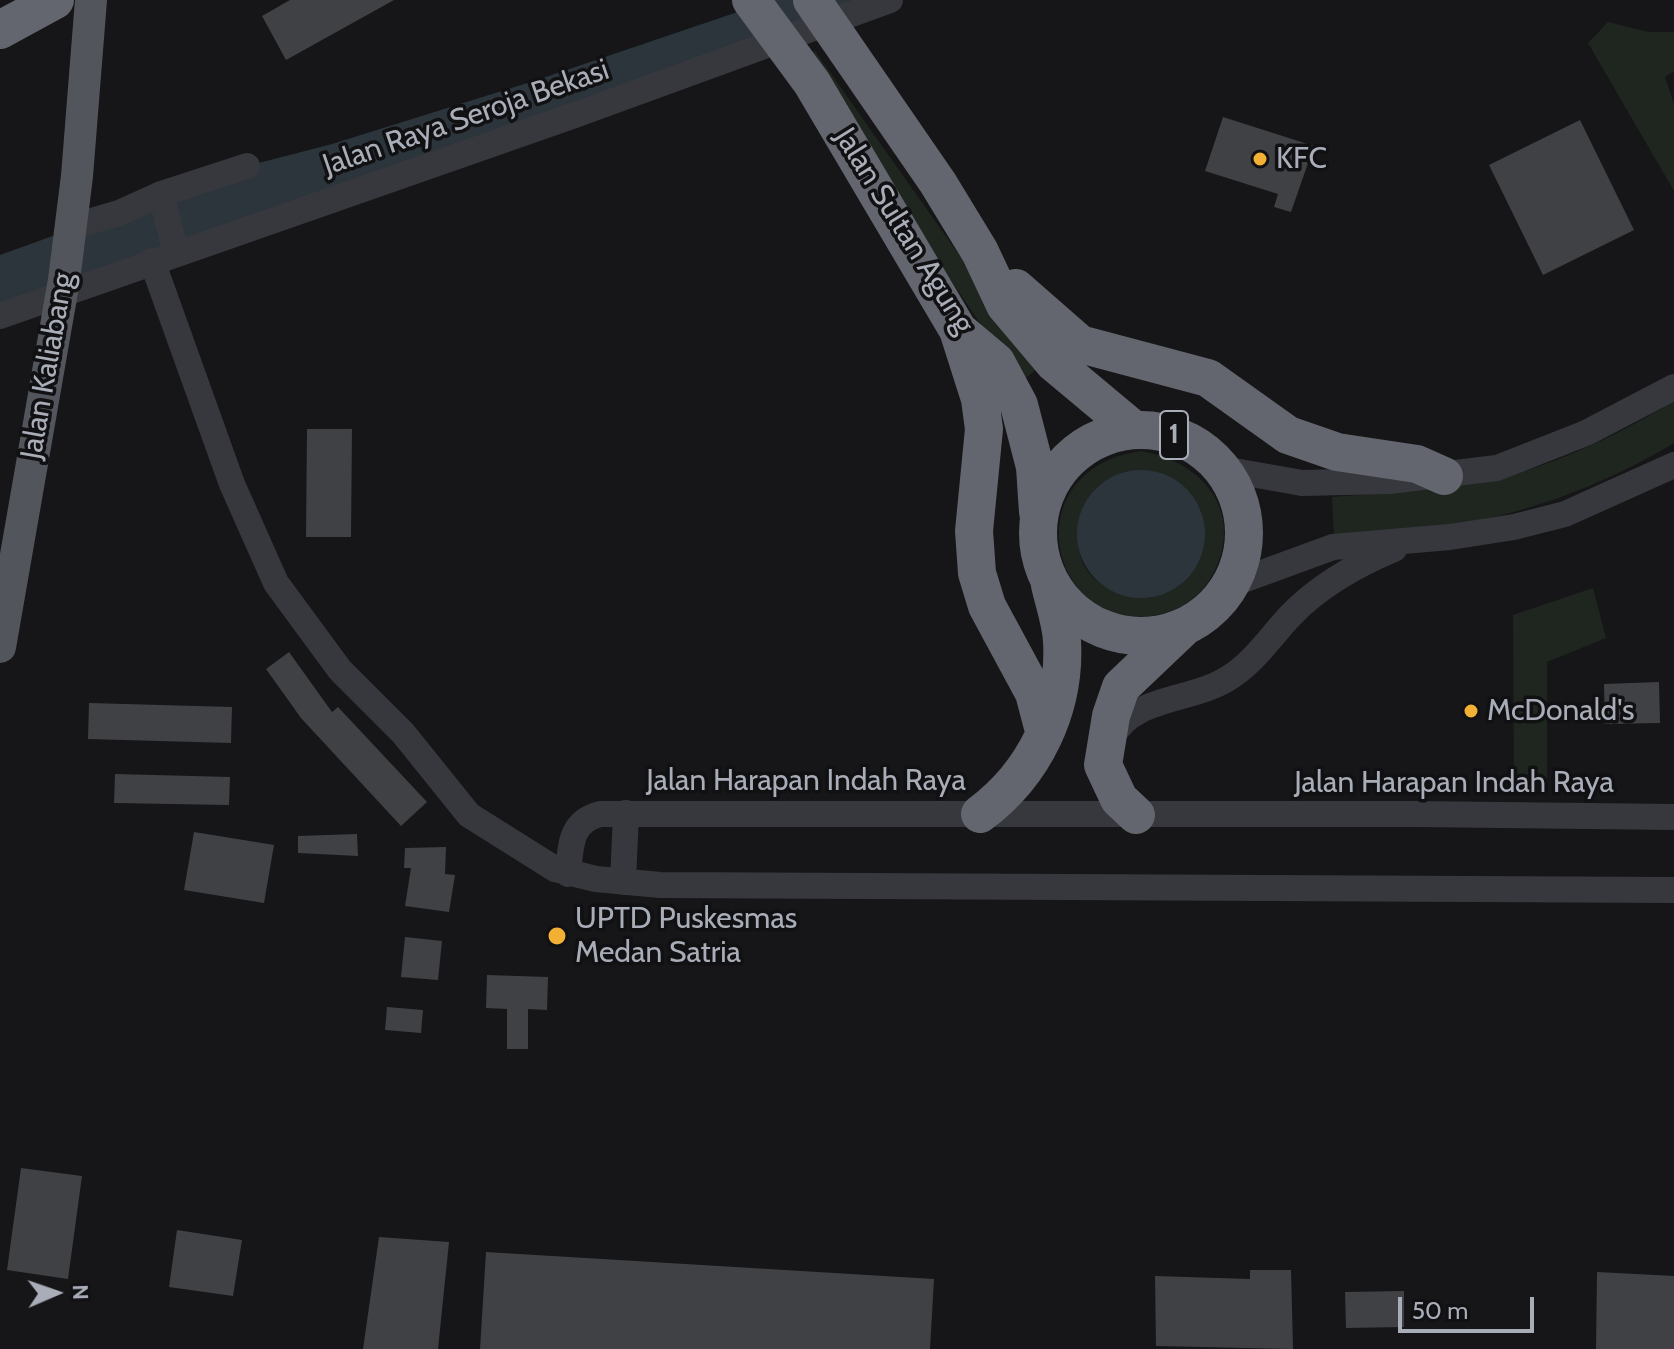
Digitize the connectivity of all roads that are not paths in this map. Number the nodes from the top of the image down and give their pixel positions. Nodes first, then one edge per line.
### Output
1 (23, 0) edge
2 (55, 0) edge
3 (91, 0) edge
4 (751, 0) edge
5 (812, 0) edge
6 (890, 0) edge
7 (0, 13) edge
8 (0, 30) edge
9 (247, 166) dead end
10 (162, 205) junction
11 (71, 227) junction
12 (980, 252) junction
13 (167, 254) junction
14 (63, 286) junction
15 (0, 316) edge
16 (958, 330) junction
17 (1674, 387) edge
18 (1133, 429) junction
19 (1674, 465) edge
20 (1223, 469) junction
21 (1444, 476) junction
22 (1039, 519) junction
23 (1408, 542) junction
24 (1048, 577) junction
25 (1232, 584) junction
26 (5, 589) edge
27 (1182, 629) junction
28 (0, 647) edge
29 (1044, 731) junction
30 (1103, 757) junction
31 (626, 813) junction
32 (980, 814) junction
33 (1136, 815) junction
34 (1674, 817) edge
35 (568, 874) junction
36 (623, 882) junction
37 (1674, 890) edge

1 - 7 highway
2 - 8 highway
3 - 11 main road, Jalan Kaliabang
4 - 16 highway, Jalan Sultan Agung / 1
5 - 12 highway, Jalan Sultan Agung / 1
6 - 13 street, Jalan Raya Seroja Bekasi
9 - 10 street
10 - 11 street
10 - 13 street
11 - 14 main road, Jalan Kaliabang
12 - 18 highway, Jalan Sultan Agung / 1
12 - 21 highway
13 - 14 street, Jalan Raya Seroja Bekasi
13 - 35 street
14 - 15 street, Jalan Raya Seroja Bekasi
14 - 26 main road, Jalan Kaliabang
16 - 22 highway, Jalan Sultan Agung / 1
16 - 29 highway
17 - 21 street
18 - 20 highway, 1
18 - 22 highway, 1
19 - 23 street
20 - 21 street
20 - 25 highway, 1
22 - 24 highway, 1
23 - 25 street
23 - 30 street
24 - 27 highway, 1
24 - 29 highway
25 - 27 highway, 1
26 - 28 main road, Jalan Kaliabang
27 - 30 highway
29 - 32 highway
30 - 33 highway
31 - 32 street, Jalan Harapan Indah Raya
31 - 35 street
31 - 36 street, Jalan Harapan Indah Raya
32 - 33 street, Jalan Harapan Indah Raya
33 - 34 street, Jalan Harapan Indah Raya
35 - 36 street
36 - 37 street

